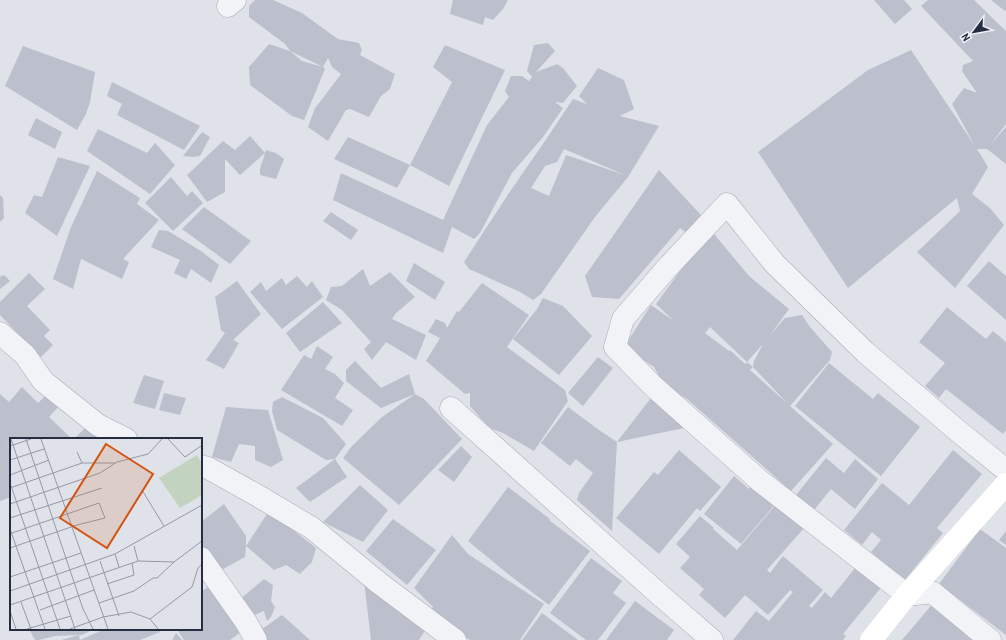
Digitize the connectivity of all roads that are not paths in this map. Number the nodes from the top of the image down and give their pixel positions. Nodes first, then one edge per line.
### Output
1 (0, 333) edge
2 (451, 408) dead end
3 (124, 438) edge
4 (202, 466) edge
5 (1006, 470) edge
6 (1006, 484) edge
7 (202, 559) edge
8 (907, 595) junction
9 (256, 640) edge
10 (455, 640) edge
11 (712, 640) edge
12 (872, 640) edge
13 (990, 640) edge

1 - 3 street
2 - 11 street
4 - 10 street
5 - 8 street
6 - 8 street
7 - 9 street
8 - 12 street
8 - 13 street

